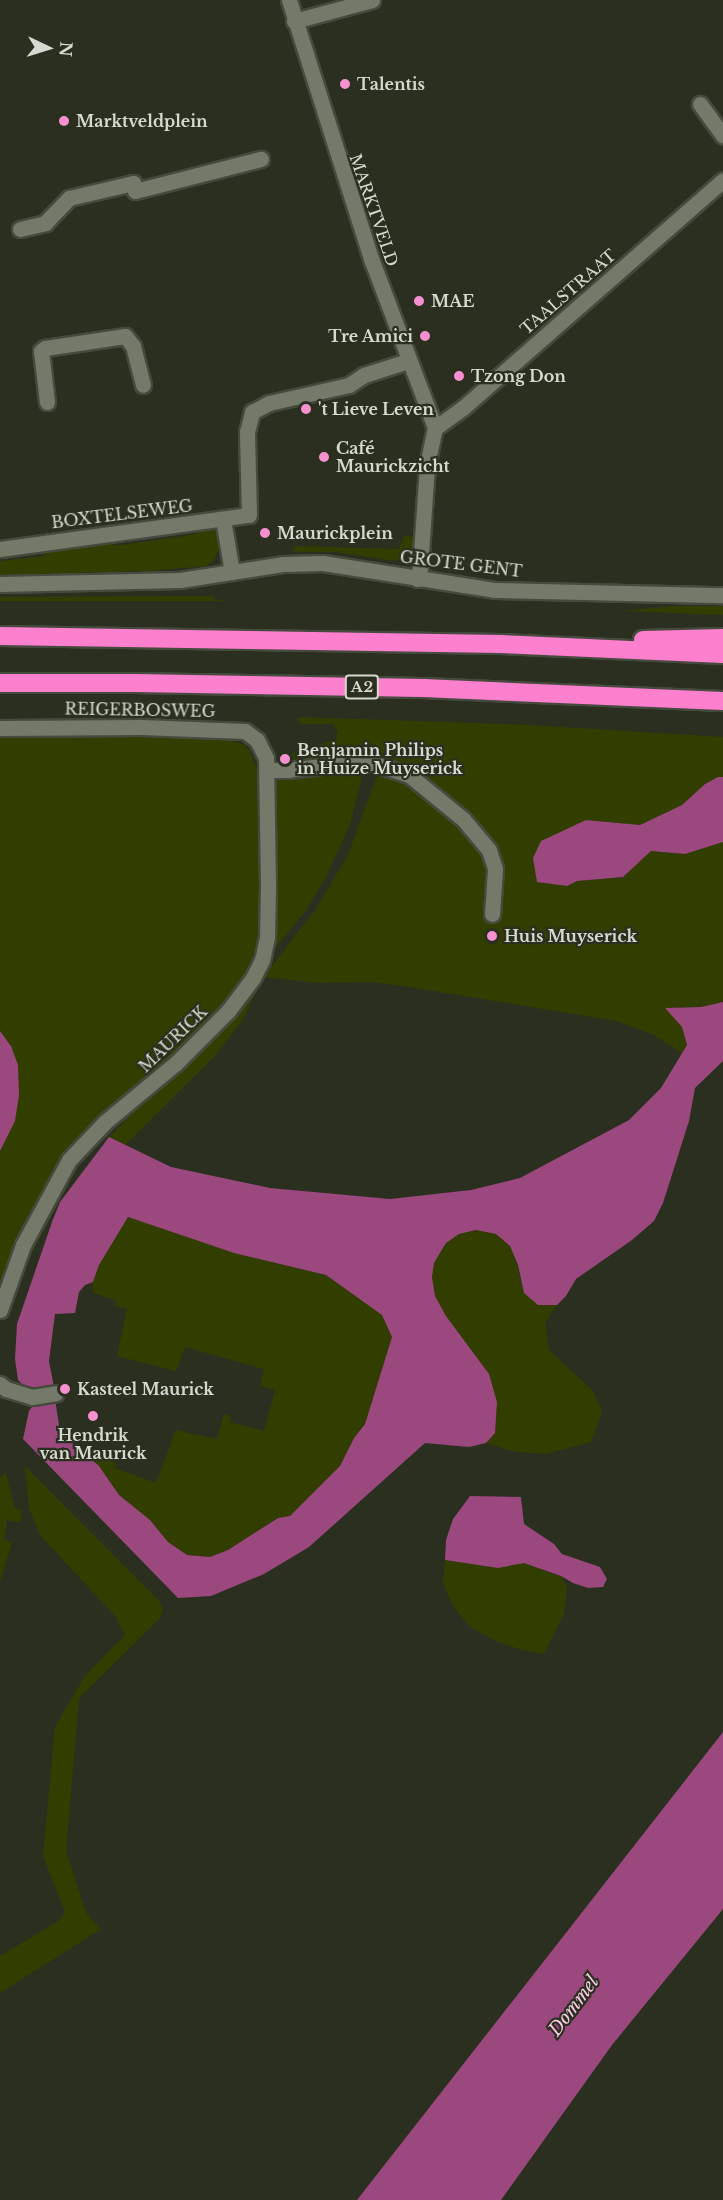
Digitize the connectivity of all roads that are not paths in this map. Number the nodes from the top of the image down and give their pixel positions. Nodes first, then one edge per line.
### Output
1 (289, 0) edge
2 (372, 0) edge
3 (294, 21) junction
4 (700, 104) dead end
5 (723, 136) edge
6 (261, 159) dead end
7 (723, 180) edge
8 (20, 229) dead end
9 (408, 361) junction
10 (143, 385) dead end
11 (47, 402) dead end
12 (435, 428) junction
13 (223, 519) junction
14 (0, 549) edge
15 (231, 572) junction
16 (417, 579) junction
17 (0, 584) edge
18 (723, 595) edge
19 (0, 636) edge
20 (723, 638) edge
21 (500, 644) junction
22 (723, 654) edge
23 (0, 683) edge
24 (723, 701) edge
25 (0, 728) edge
26 (266, 764) junction
27 (492, 914) dead end
28 (0, 1310) edge
29 (0, 1384) edge
30 (56, 1393) dead end

1 - 3 street, MARKTVELD
2 - 3 street
3 - 9 street, MARKTVELD
4 - 5 street
6 - 8 street
7 - 12 street, TAALSTRAAT
9 - 12 street, MARKTVELD
9 - 13 street, BOXTELSEWEG
10 - 11 street
12 - 16 street
13 - 14 street, BOXTELSEWEG
13 - 15 street
15 - 16 street, GROTE GENT
15 - 17 street
16 - 18 street, GROTE GENT
19 - 21 highway
20 - 21 highway
21 - 22 highway
23 - 24 highway, A2
25 - 26 street, REIGERBOSWEG
26 - 27 street
26 - 28 street, MAURICK
29 - 30 street

